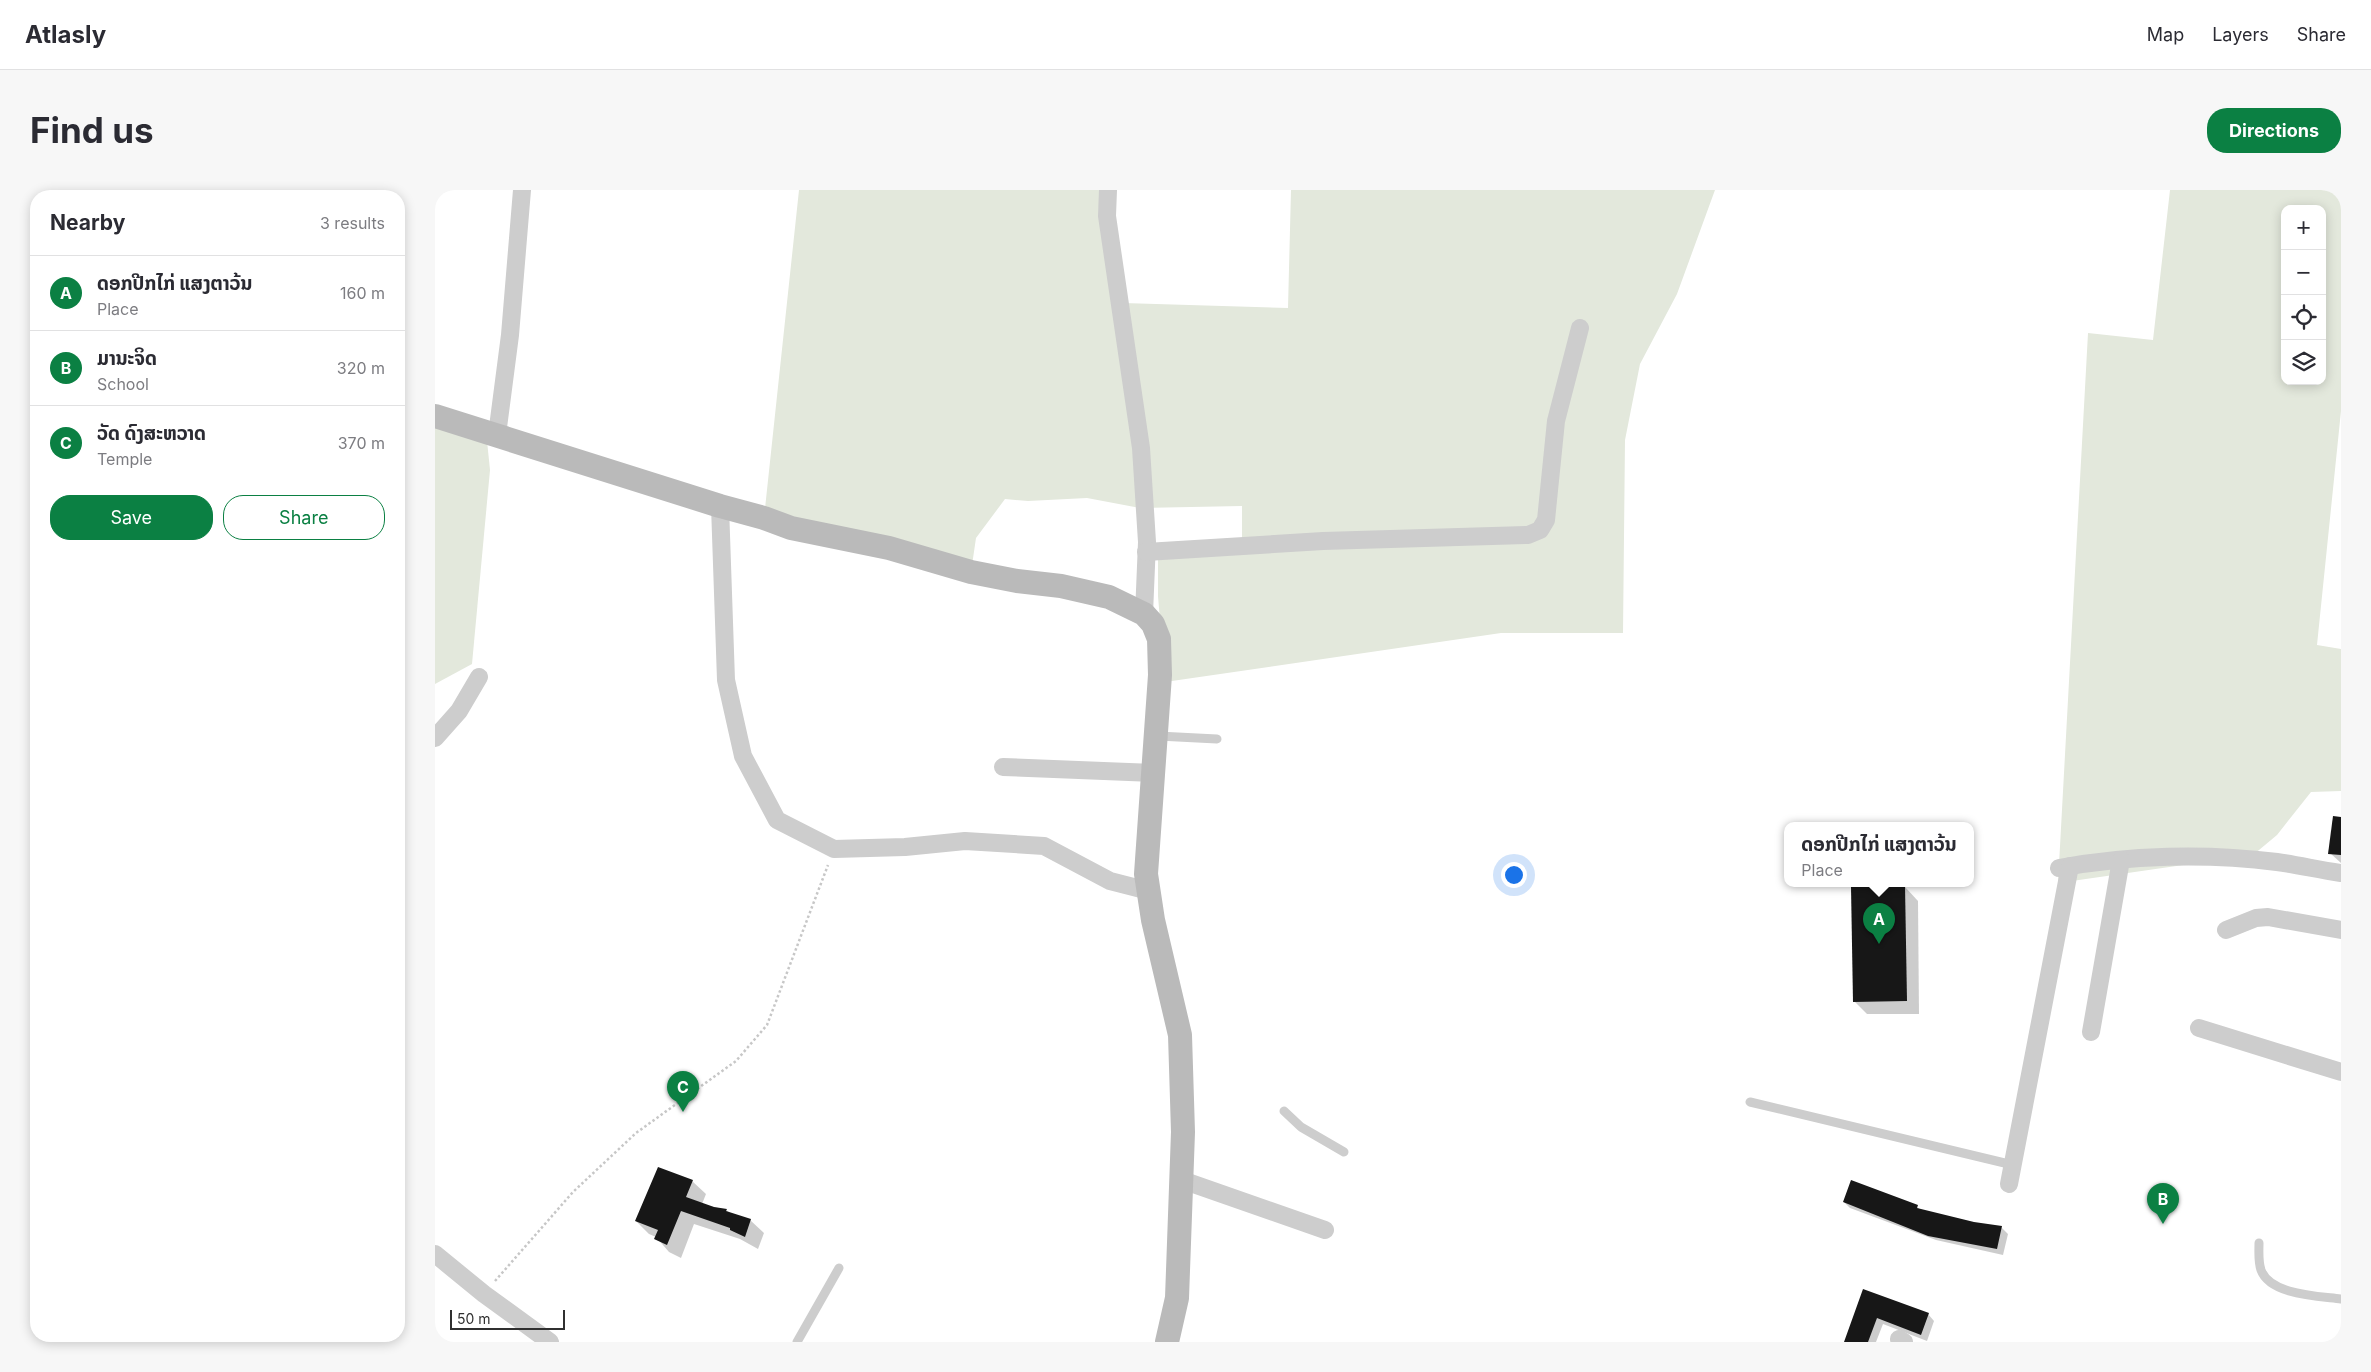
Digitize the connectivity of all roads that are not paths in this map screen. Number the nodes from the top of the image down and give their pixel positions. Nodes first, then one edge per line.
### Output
1 (522, 190) edge
2 (1108, 190) edge
3 (1580, 328) dead end
4 (435, 416) edge
5 (497, 435) junction
6 (720, 506) junction
7 (1146, 552) junction
8 (1144, 614) junction
9 (479, 677) dead end
10 (1157, 736) junction
11 (435, 738) edge
12 (1217, 739) dead end
13 (1003, 767) dead end
14 (1154, 774) junction
15 (2121, 860) junction
16 (2341, 873) edge
17 (1149, 891) junction
18 (2226, 930) dead end
19 (2341, 930) edge
20 (2199, 1028) dead end
21 (2091, 1032) dead end
22 (2341, 1072) edge
23 (1750, 1102) dead end
24 (1284, 1111) dead end
25 (1344, 1152) dead end
26 (2013, 1165) junction
27 (1182, 1180) junction
28 (2009, 1184) dead end
29 (1325, 1230) dead end
30 (2259, 1243) dead end
31 (435, 1254) edge
32 (839, 1268) dead end
33 (2341, 1299) edge
34 (550, 1342) edge
35 (797, 1342) edge
36 (1167, 1342) edge

1 - 5 street
2 - 7 street
3 - 7 street
4 - 5 street
5 - 6 street
6 - 8 street
6 - 17 street
7 - 8 street
8 - 10 street
9 - 11 street
10 - 12 lane
10 - 14 street
13 - 14 street
14 - 17 street
15 - 16 street
15 - 21 street
15 - 26 street
17 - 27 street
18 - 19 street
20 - 22 street
23 - 26 lane
24 - 25 lane
26 - 28 street
27 - 29 street
27 - 36 street
30 - 33 lane
31 - 34 street
32 - 35 lane

